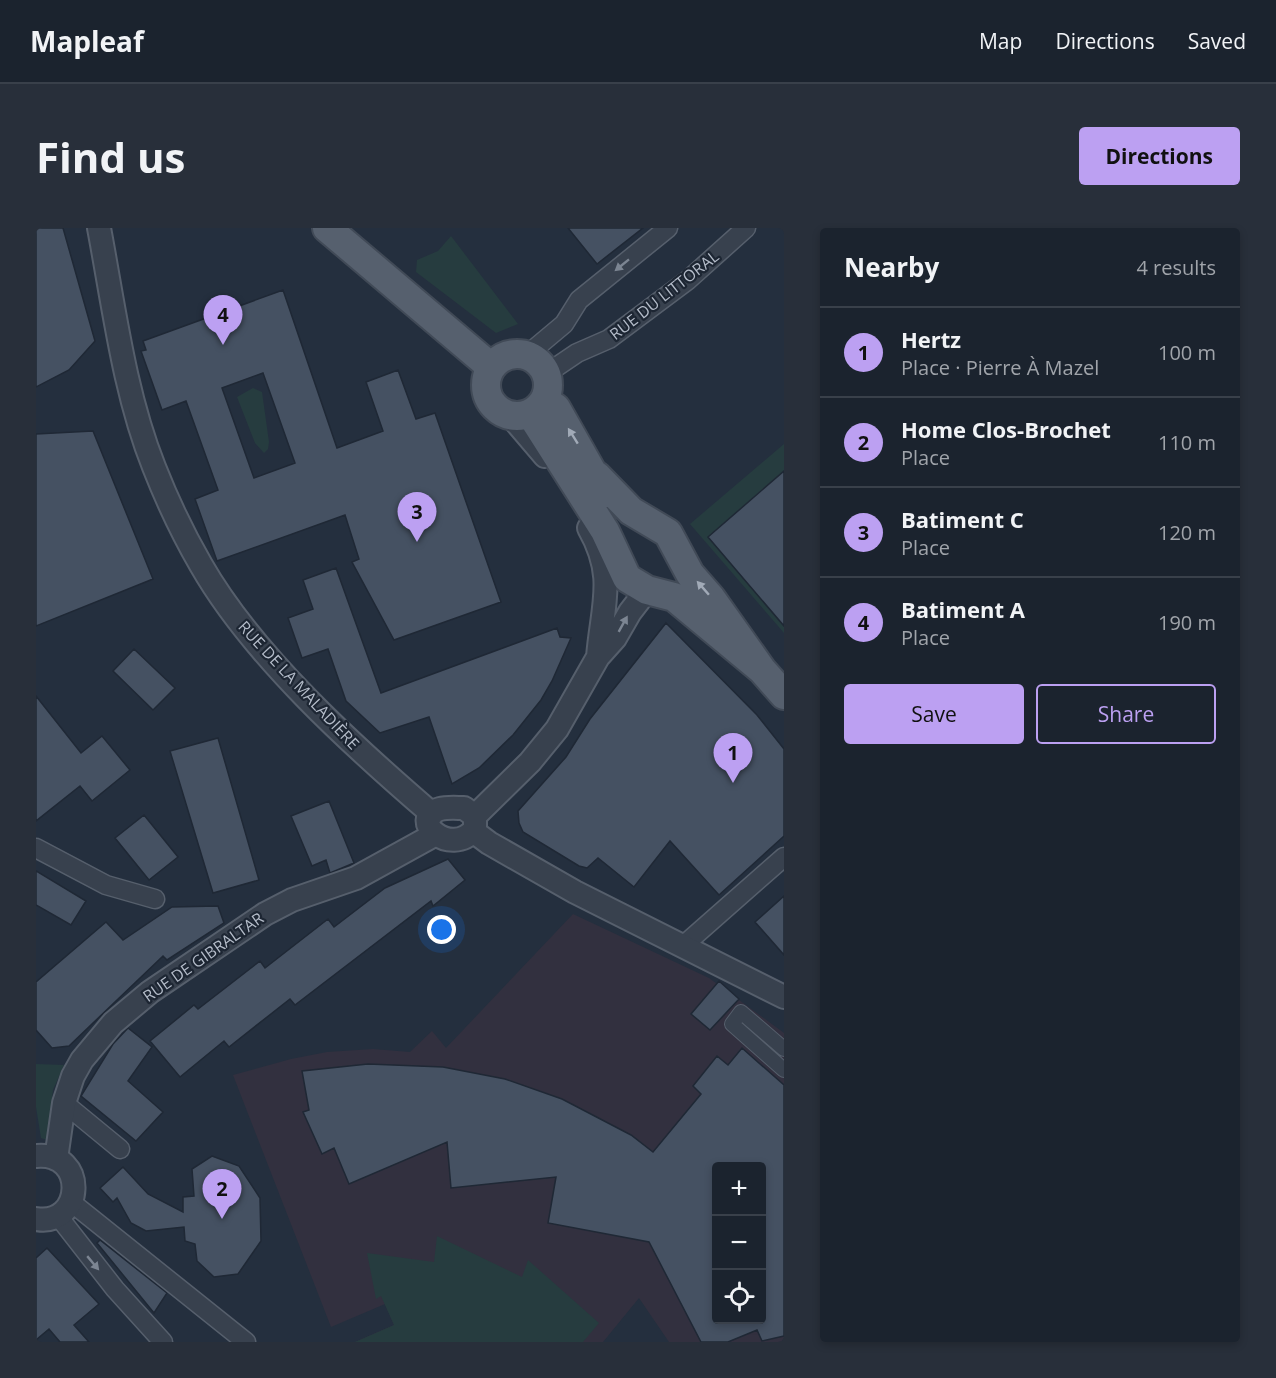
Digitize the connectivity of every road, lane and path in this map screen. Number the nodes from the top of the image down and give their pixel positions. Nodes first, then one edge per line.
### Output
1 (99, 228) edge
2 (327, 228) edge
3 (668, 228) edge
4 (746, 228) edge
5 (492, 367) junction
6 (532, 391) junction
7 (553, 469) junction
8 (597, 476) junction
9 (591, 509) junction
10 (647, 590) junction
11 (598, 657) junction
12 (762, 670) junction
13 (784, 695) edge
14 (474, 824) junction
15 (433, 825) junction
16 (36, 848) edge
17 (784, 857) edge
18 (155, 899) dead end
19 (684, 945) junction
20 (784, 997) edge
21 (784, 1049) edge
22 (784, 1070) edge
23 (64, 1103) junction
24 (120, 1149) dead end
25 (46, 1157) edge
26 (55, 1212) edge
27 (163, 1342) edge
28 (246, 1342) edge

1 - 15 street, RUE DE LA MALADIÈRE
2 - 5 main road
3 -> 6 street
4 - 6 street, RUE DU LITTORAL
5 - 6 main road
5 - 6 main road
6 - 7 street
8 -> 6 main road
6 - 9 main road
7 - 9 street
7 - 11 street
8 - 10 main road
12 -> 8 main road
9 - 10 main road
11 -> 10 street
10 - 12 main road
11 - 14 street
12 - 13 main road
14 - 15 street
14 - 19 street
15 - 23 street, RUE DE GIBRALTAR
16 - 18 street
17 - 19 street
19 - 20 street
21 - 22 street
23 - 24 street
23 - 25 street, RUE DE GIBRALTAR
25 - 26 street
26 -> 27 street
26 - 28 street

